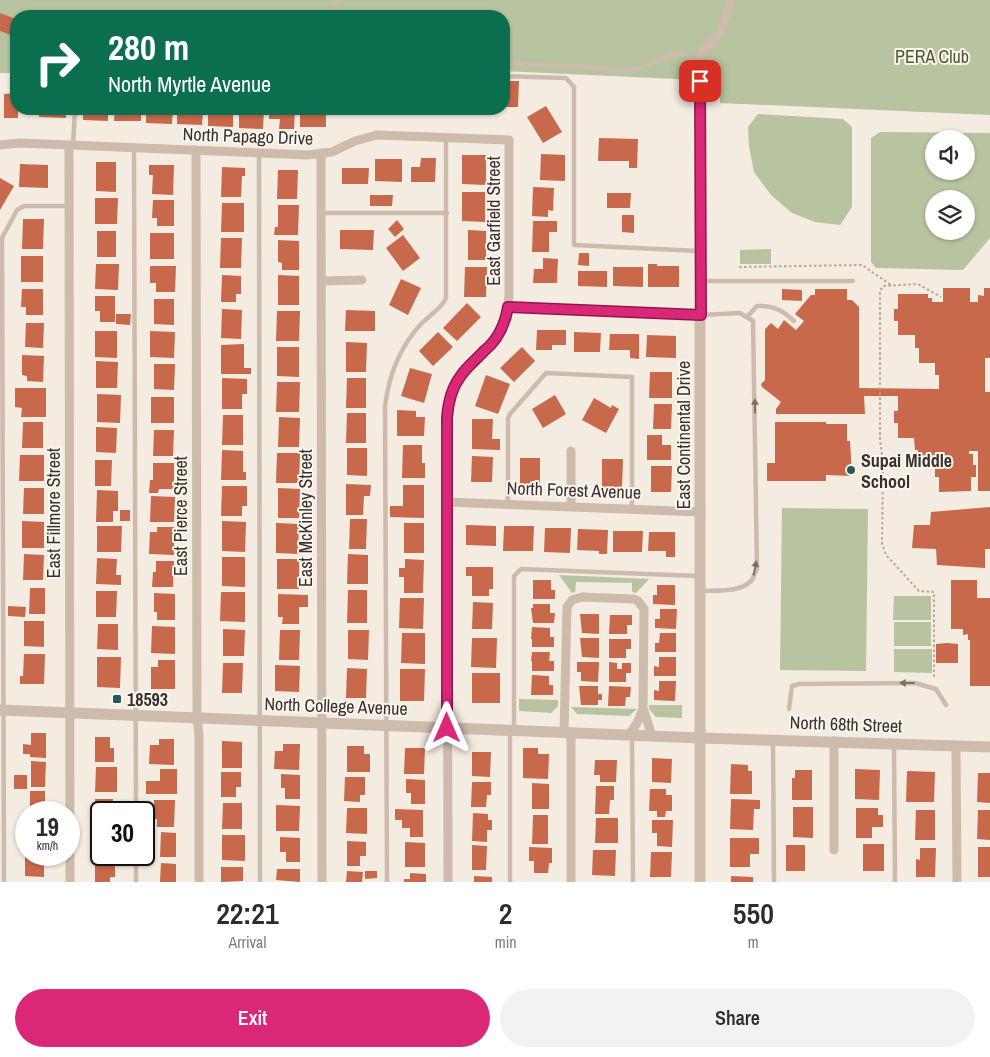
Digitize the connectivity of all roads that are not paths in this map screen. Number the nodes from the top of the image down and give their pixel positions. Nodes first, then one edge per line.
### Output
1 (731, 0) edge
2 (699, 56) junction
3 (510, 63) edge
4 (698, 73) joint
5 (510, 76) edge
6 (74, 115) edge
7 (446, 138) junction
8 (509, 140) joint
9 (0, 145) edge
10 (71, 145) junction
11 (134, 148) junction
12 (196, 150) junction
13 (259, 153) junction
14 (321, 155) junction
15 (69, 206) junction
16 (447, 213) junction
17 (321, 214) junction
18 (701, 251) junction
19 (362, 280) dead end
20 (321, 281) junction
21 (701, 281) junction
22 (853, 281) dead end
23 (508, 307) junction
24 (701, 315) junction
25 (747, 317) junction
26 (794, 321) dead end
27 (1, 442) edge
28 (571, 451) dead end
29 (447, 502) junction
30 (508, 504) junction
31 (571, 506) junction
32 (632, 509) junction
33 (701, 512) junction
34 (701, 576) junction
35 (701, 591) junction
36 (946, 705) dead end
37 (643, 708) junction
38 (789, 709) dead end
39 (1, 710) edge
40 (70, 712) junction
41 (134, 715) junction
42 (197, 718) junction
43 (259, 720) junction
44 (322, 723) junction
45 (385, 725) junction
46 (447, 728) junction
47 (512, 730) junction
48 (568, 732) junction
49 (630, 735) junction
50 (652, 736) junction
51 (701, 738) junction
52 (773, 740) junction
53 (834, 741) junction
54 (894, 743) junction
55 (956, 746) junction
56 (990, 747) edge
57 (136, 801) edge
58 (834, 850) dead end
59 (136, 866) edge
60 (4, 882) edge
61 (70, 882) edge
62 (136, 882) edge
63 (199, 882) edge
64 (260, 882) edge
65 (322, 882) edge
66 (387, 882) edge
67 (448, 882) edge
68 (510, 882) edge
69 (571, 882) edge
70 (633, 882) edge
71 (700, 882) edge
72 (774, 882) edge
73 (895, 882) edge
74 (956, 882) edge

1 - 2 street
2 - 3 lane
2 - 4 street, East Continental Drive
4 - 18 street, East Continental Drive
5 - 18 lane
6 - 10 lane
7 - 8 street, North Papago Drive
7 - 14 street, North Papago Drive
7 - 16 lane
8 - 23 street, East Garfield Street
9 - 10 street, North Papago Drive
10 - 11 street, North Papago Drive
10 - 15 street, East Fillmore Street
11 - 12 street, North Papago Drive
11 - 41 lane
12 - 13 street, North Papago Drive
12 - 42 street, East Pierce Street
13 - 14 street, North Papago Drive
13 - 43 lane
14 - 17 street, East McKinley Street
15 - 27 lane
15 - 40 street, East Fillmore Street
16 - 17 lane
16 - 45 lane
17 - 20 street, East McKinley Street
18 - 21 street, East Continental Drive
19 - 20 street
20 - 44 street, East McKinley Street
21 - 22 lane
21 - 24 street, East Continental Drive
23 - 24 street
23 - 29 street, East Garfield Street
24 - 25 lane
24 - 33 street, East Continental Drive
25 - 26 lane
35 -> 25 lane
27 - 39 lane
28 - 31 street
29 - 30 street, North Forest Avenue
29 - 46 street, East Garfield Street
30 - 31 street, North Forest Avenue
30 - 32 lane
31 - 32 street, North Forest Avenue
32 - 33 street, North Forest Avenue
33 - 34 street, East Continental Drive
34 - 35 street, East Continental Drive
34 - 47 lane
35 - 51 street, East Continental Drive
36 -> 38 lane
37 - 48 street
37 - 49 street
37 - 50 street
39 - 40 street, North College Avenue
39 - 60 lane
40 - 41 street, North College Avenue
40 - 61 street, East Fillmore Street
41 - 42 street, North College Avenue
41 - 57 lane
42 - 43 street, North College Avenue
42 - 63 street, East Pierce Street
43 - 44 street, North College Avenue
43 - 64 lane
44 - 45 street, North College Avenue
44 - 65 street, East McKinley Street
45 - 46 street, North College Avenue
45 - 66 lane
46 - 47 street, North College Avenue
46 - 67 street, East Garfield Street
47 - 48 street, North College Avenue
47 - 68 lane
48 - 49 street, North College Avenue
48 - 69 street
49 - 50 street, North College Avenue
49 - 70 lane
50 - 51 street, North College Avenue
51 - 52 street, North 68th Street
51 - 71 street, East Continental Drive
52 - 53 street, North 68th Street
52 - 72 lane
53 - 54 street, North 68th Street
53 - 58 street
54 - 55 street, North 68th Street
54 - 73 lane
55 - 56 street, North 68th Street
55 - 74 street
59 - 62 lane

